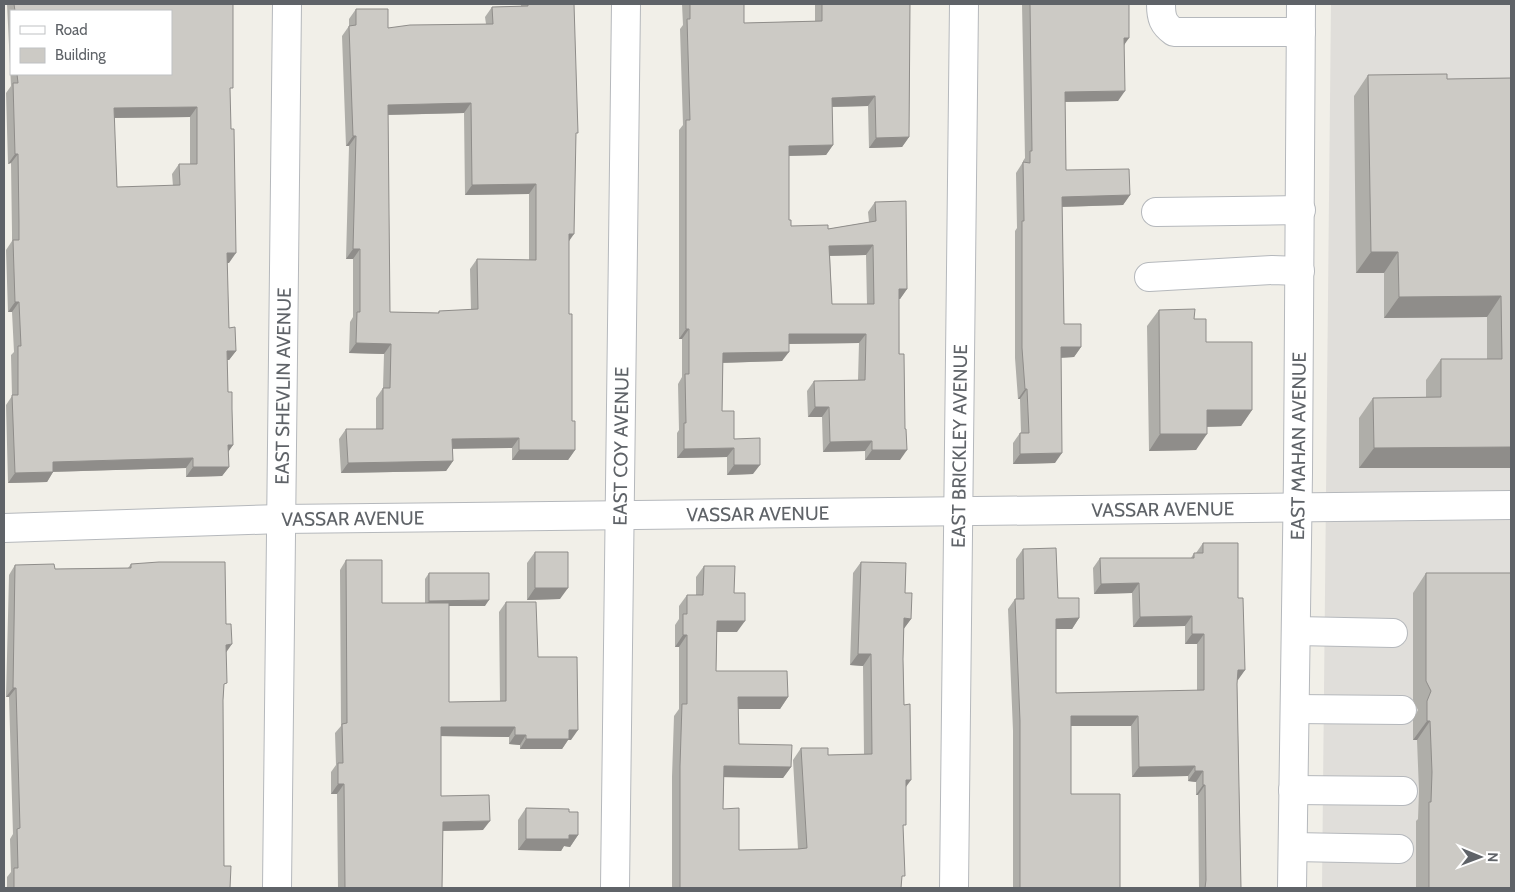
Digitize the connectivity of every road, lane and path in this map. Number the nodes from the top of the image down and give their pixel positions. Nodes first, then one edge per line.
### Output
1 (288, 4) edge
2 (626, 4) edge
3 (964, 4) edge
4 (1162, 4) edge
5 (1301, 4) edge
6 (1300, 32) junction
7 (1301, 210) junction
8 (1156, 212) dead end
9 (1300, 271) junction
10 (1149, 276) dead end
11 (1511, 504) edge
12 (1298, 507) junction
13 (958, 512) junction
14 (619, 516) junction
15 (281, 519) junction
16 (4, 528) edge
17 (1296, 631) junction
18 (1393, 633) dead end
19 (1295, 709) junction
20 (1402, 710) dead end
21 (1293, 790) junction
22 (1403, 791) dead end
23 (1293, 847) junction
24 (1399, 850) dead end
25 (277, 888) edge
26 (615, 888) edge
27 (954, 888) edge
28 (1292, 888) edge

1 - 15 street, EAST SHEVLIN AVENUE
2 - 14 street, EAST COY AVENUE
3 - 13 street, EAST BRICKLEY AVENUE
4 - 6 street
5 - 6 street, EAST MAHAN AVENUE
6 - 7 street, EAST MAHAN AVENUE
7 - 8 street
7 - 9 street, EAST MAHAN AVENUE
9 - 10 street
9 - 12 street, EAST MAHAN AVENUE
11 - 12 street, VASSAR AVENUE
12 - 13 street, VASSAR AVENUE
12 - 17 street, EAST MAHAN AVENUE
13 - 14 street, VASSAR AVENUE
13 - 27 street, EAST BRICKLEY AVENUE
14 - 15 street, VASSAR AVENUE
14 - 26 street, EAST COY AVENUE
15 - 16 street, VASSAR AVENUE
15 - 25 street, EAST SHEVLIN AVENUE
17 - 18 street
17 - 19 street, EAST MAHAN AVENUE
19 - 20 street
19 - 21 street, EAST MAHAN AVENUE
21 - 22 street
21 - 23 street, EAST MAHAN AVENUE
23 - 24 street
23 - 28 street, EAST MAHAN AVENUE

